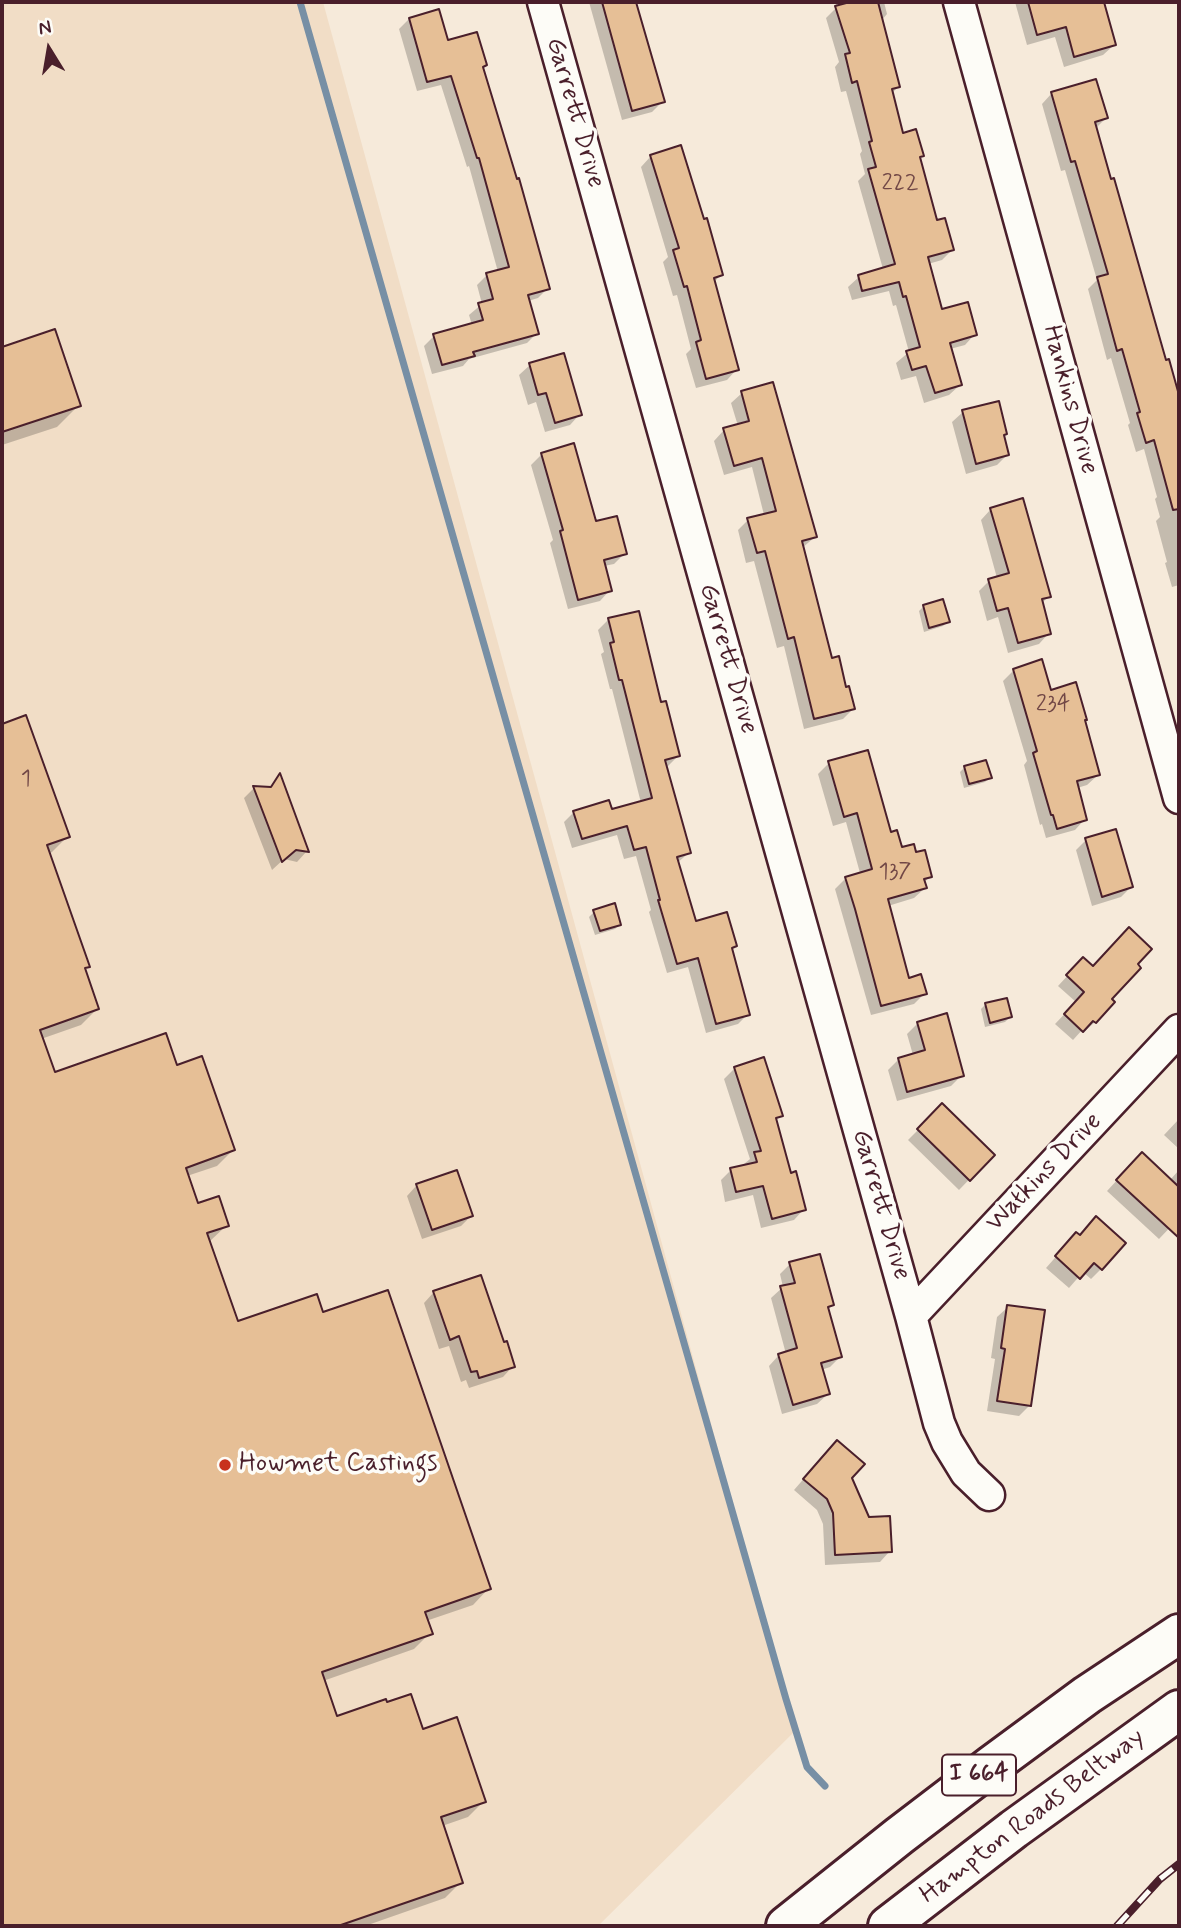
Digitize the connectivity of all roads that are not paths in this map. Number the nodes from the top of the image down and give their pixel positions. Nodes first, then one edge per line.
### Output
1 (543, 2) edge
2 (959, 2) edge
3 (1179, 798) edge
4 (1179, 1030) edge
5 (911, 1316) junction
6 (989, 1495) dead end
7 (1179, 1634) edge
8 (1179, 1710) edge
9 (786, 1926) edge
10 (888, 1926) edge

1 - 5 street, Garrett Drive
2 - 3 street, Hankins Drive
4 - 5 street, Watkins Drive
5 - 6 street, Garrett Drive
7 - 9 highway, I 664
8 - 10 highway, Hampton Roads Beltway / I 664

